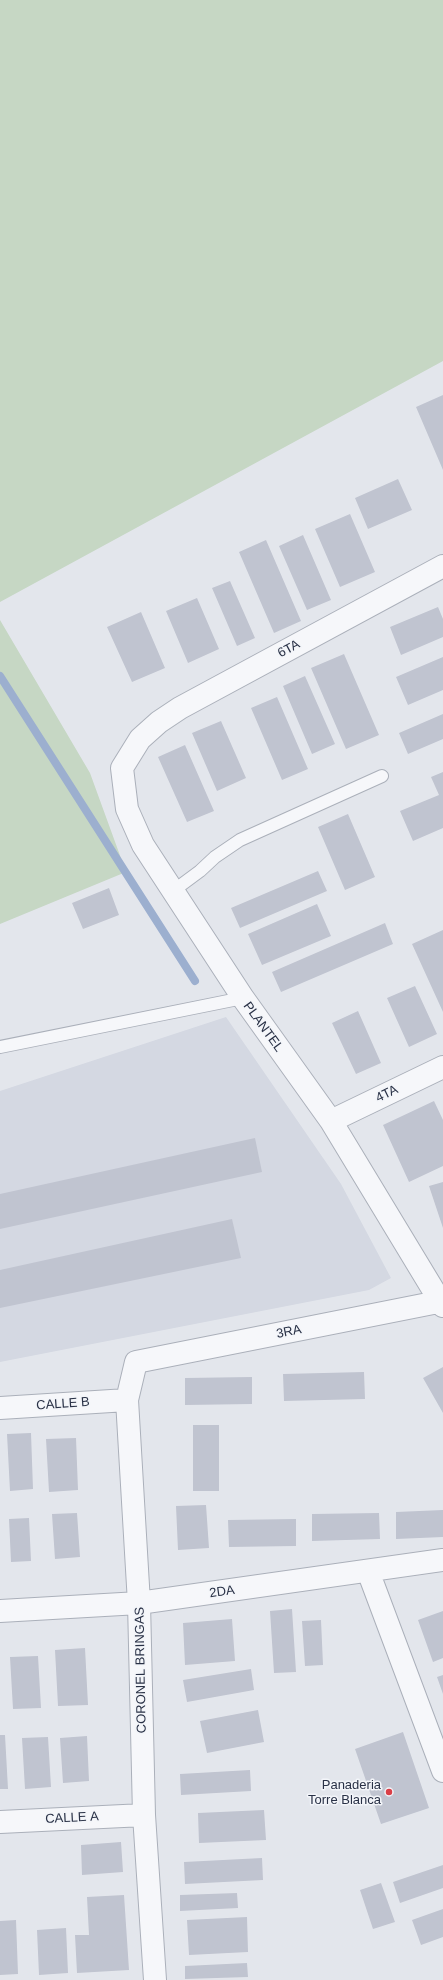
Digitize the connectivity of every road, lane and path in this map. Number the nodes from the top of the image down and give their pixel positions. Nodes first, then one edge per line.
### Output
1 (443, 566) edge
2 (140, 740) joint
3 (382, 776) dead end
4 (172, 891) junction
5 (243, 998) junction
6 (0, 1047) edge
7 (443, 1067) edge
8 (331, 1121) junction
9 (442, 1303) edge
10 (136, 1362) joint
11 (127, 1400) junction
12 (0, 1408) edge
13 (443, 1560) edge
14 (368, 1571) junction
15 (139, 1603) junction
16 (0, 1611) edge
17 (443, 1771) edge
18 (144, 1815) junction
19 (0, 1822) edge
20 (155, 1980) edge

1 - 2 street, 6TA
2 - 4 street, PLANTEL
3 - 4 lane
4 - 5 street, PLANTEL
5 - 6 lane
5 - 8 street, PLANTEL
7 - 8 street, 4TA
8 - 9 street, PLANTEL
9 - 10 street, 3RA
10 - 11 street, CORONEL BRINGAS
11 - 12 street, CALLE B
11 - 15 street, CORONEL BRINGAS
13 - 14 street, 2DA
14 - 15 street, 2DA
14 - 17 street
15 - 16 street, 2DA
15 - 18 street, CORONEL BRINGAS
18 - 19 street, CALLE A
18 - 20 street, CORONEL BRINGAS

